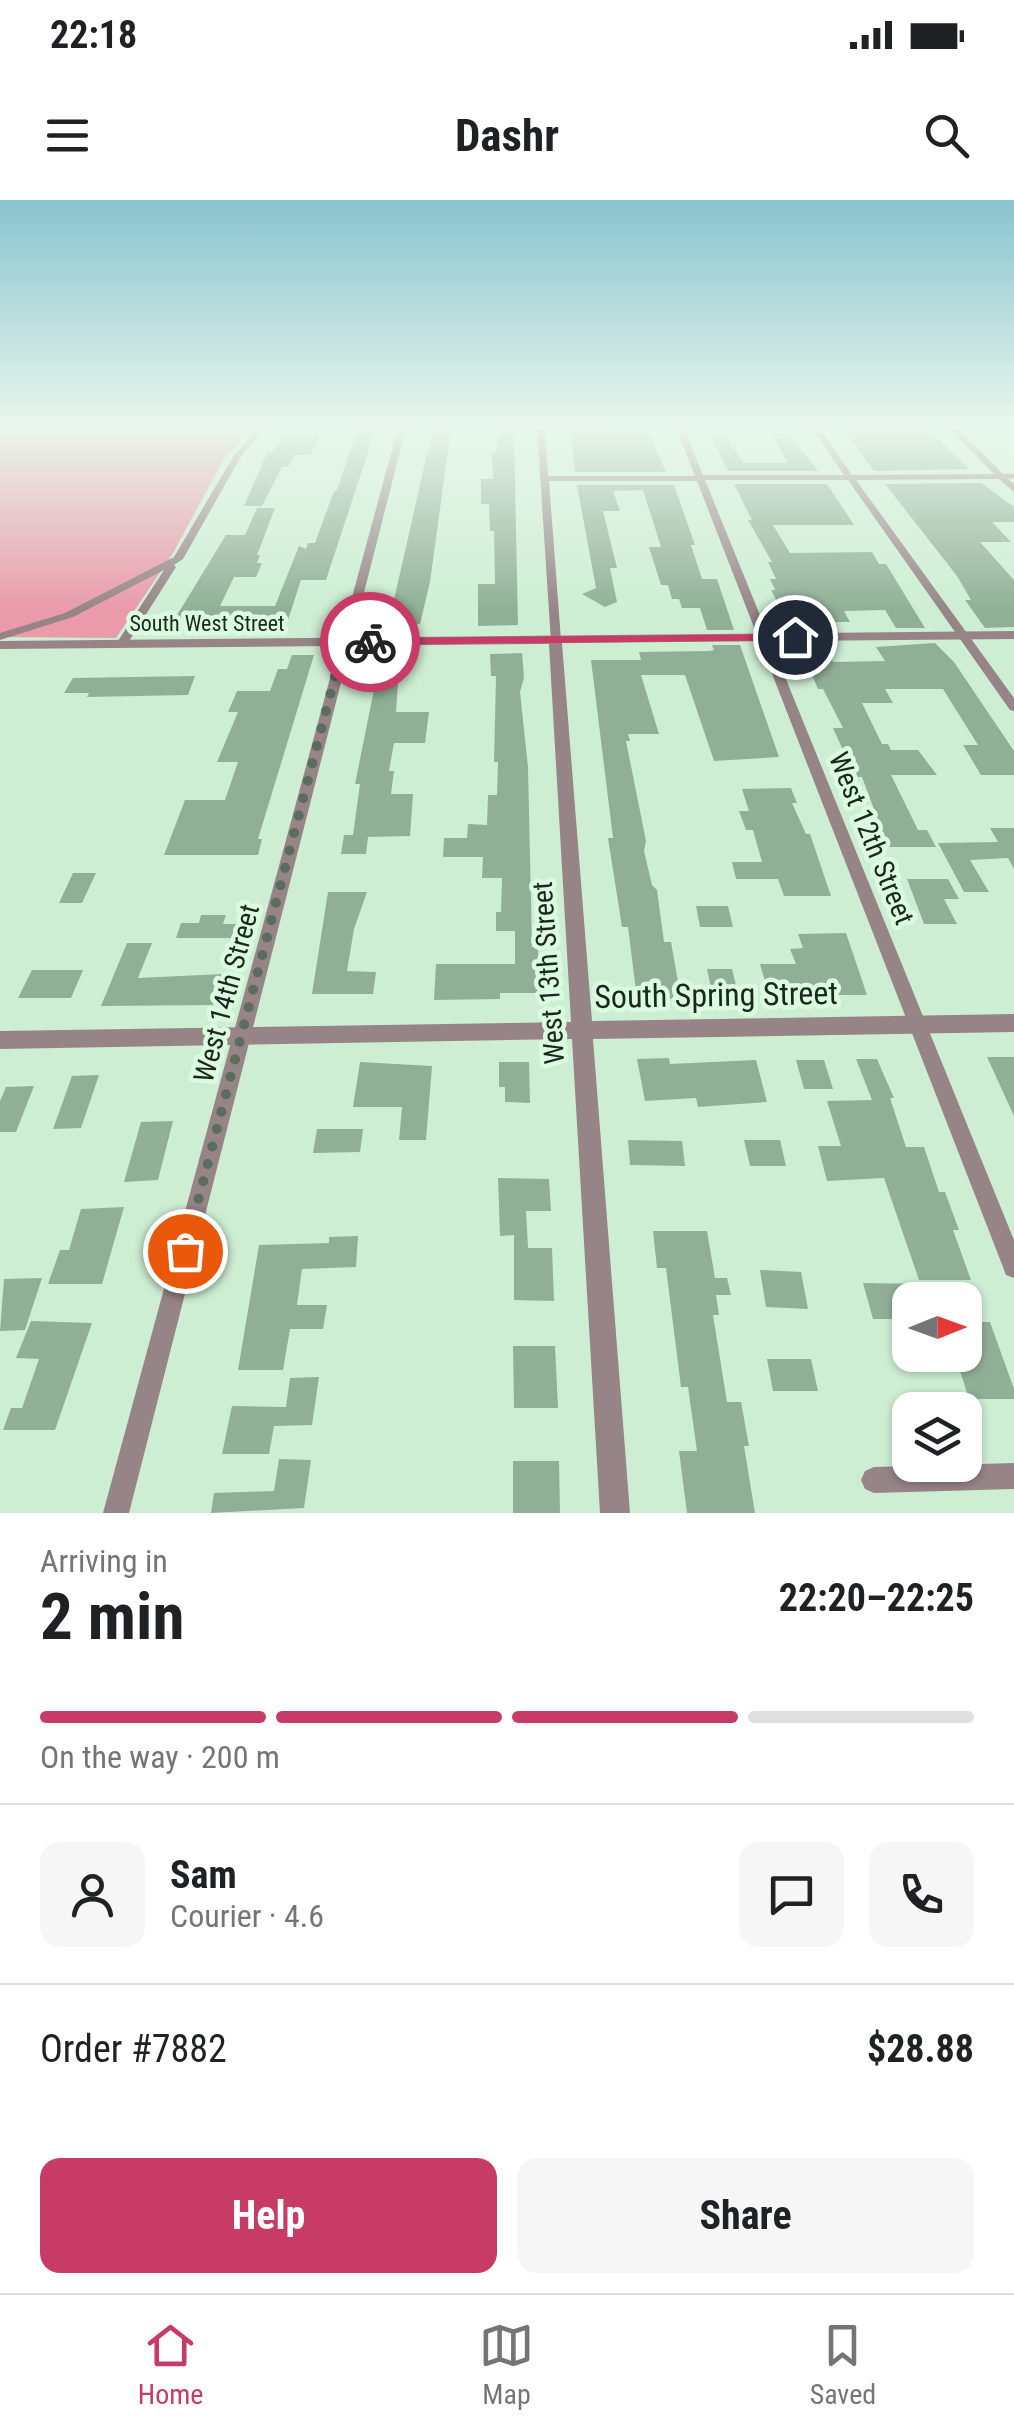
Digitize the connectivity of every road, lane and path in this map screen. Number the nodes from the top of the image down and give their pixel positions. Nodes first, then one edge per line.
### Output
1 (219, 489) edge
2 (385, 489) edge
3 (545, 489) edge
4 (703, 489) edge
5 (859, 489) edge
6 (178, 559) junction
7 (1014, 635) edge
8 (962, 636) junction
9 (0, 637) edge
10 (761, 637) junction
11 (555, 640) junction
12 (344, 642) junction
13 (122, 644) junction
14 (0, 645) edge
15 (1014, 707) edge
16 (1014, 1023) edge
17 (917, 1025) junction
18 (582, 1030) junction
19 (244, 1036) junction
20 (0, 1040) edge
21 (1014, 1268) edge
22 (1014, 1476) edge
23 (874, 1480) dead end
24 (116, 1513) edge
25 (615, 1513) edge

1 - 6 street
2 - 12 street, West 14th Street
3 - 11 street, West 13th Street
4 - 10 street, West 12th Street
5 - 8 street
6 - 9 street
6 - 13 street
7 - 8 street, South West Street
8 - 10 street, South West Street
8 - 15 street
10 - 11 street, South West Street
10 - 17 street, West 12th Street
11 - 12 street, South West Street
11 - 18 street, West 13th Street
12 - 13 street, South West Street
12 - 19 street, West 14th Street
13 - 14 street, South West Street
16 - 17 street, South Spring Street
17 - 18 street, South Spring Street
17 - 21 street, West 12th Street
18 - 19 street, South Spring Street
18 - 25 street, West 13th Street
19 - 20 street, South Spring Street
19 - 24 street, West 14th Street
22 - 23 street

